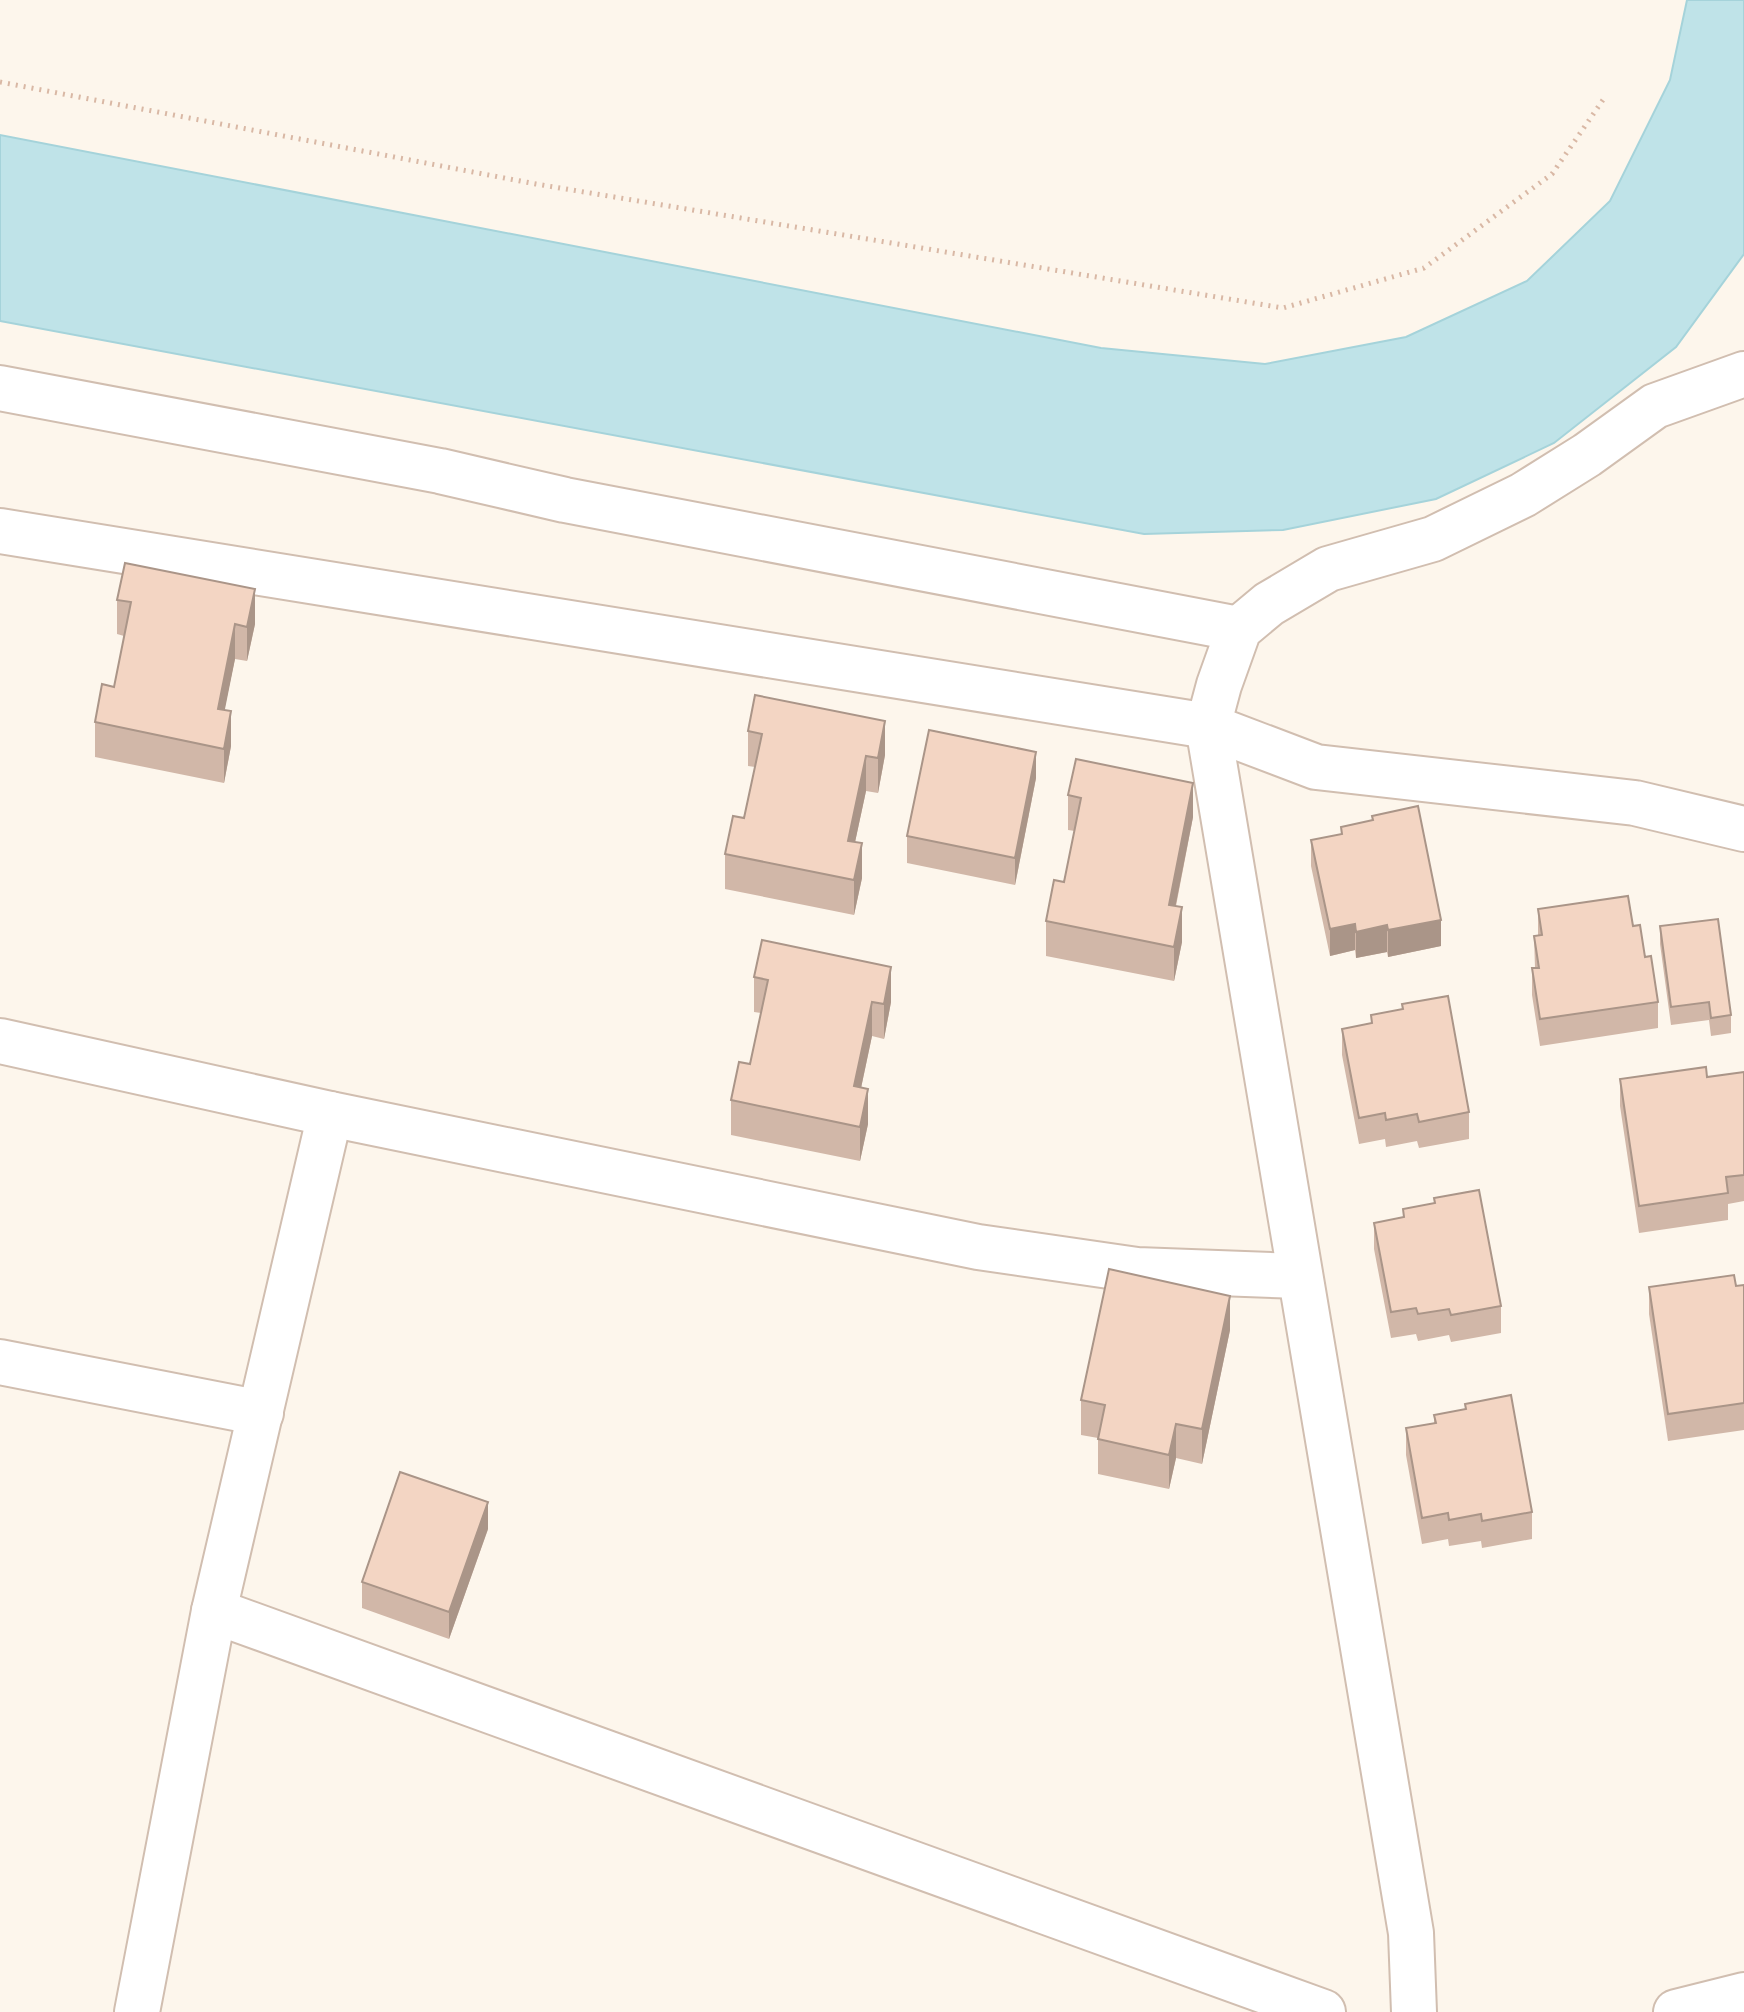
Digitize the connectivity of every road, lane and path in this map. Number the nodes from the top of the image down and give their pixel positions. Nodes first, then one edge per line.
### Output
1 (0, 82) edge
2 (1605, 97) dead end
3 (1744, 374) edge
4 (0, 388) edge
5 (0, 531) edge
6 (1239, 629) junction
7 (1208, 726) junction
8 (1744, 829) edge
9 (0, 1041) edge
10 (330, 1114) junction
11 (1300, 1276) junction
12 (0, 1362) edge
13 (261, 1413) junction
14 (214, 1611) junction
15 (1744, 1995) edge
16 (137, 2012) edge
17 (1323, 2012) edge
18 (1414, 2012) edge
19 (1676, 2012) edge

1 - 2 path
3 - 6 street
4 - 6 street
5 - 7 street
6 - 7 street
7 - 8 street
7 - 11 street
9 - 10 street
10 - 11 street
10 - 13 street
11 - 18 street
12 - 13 street
13 - 14 street
14 - 16 street
14 - 17 street
15 - 19 street

